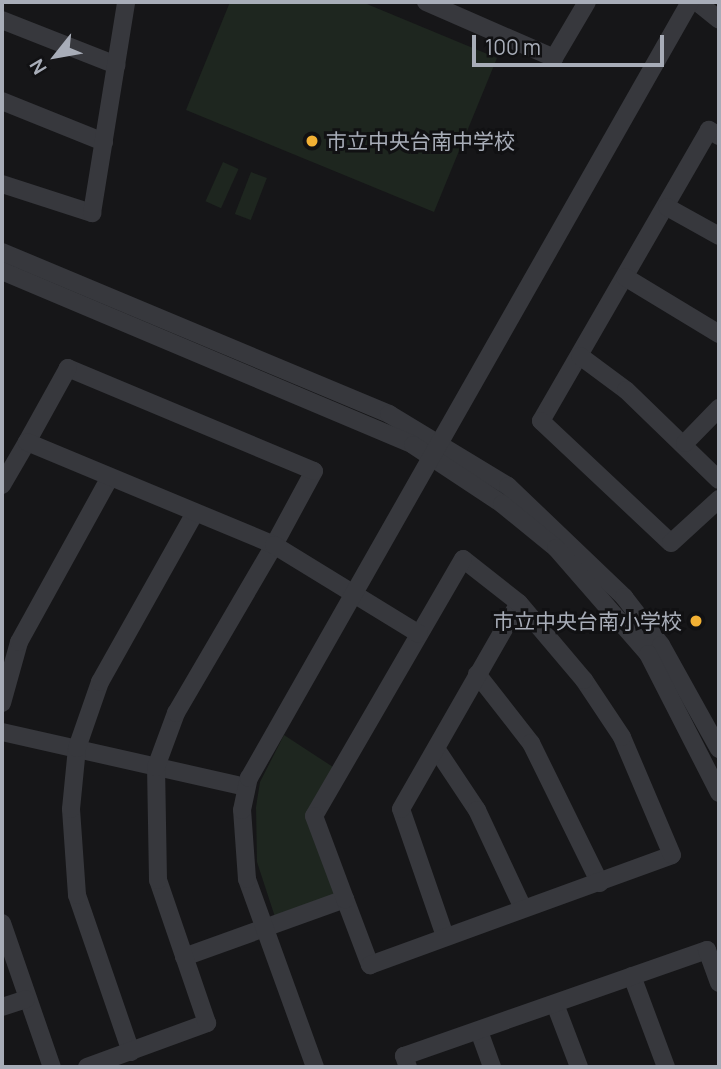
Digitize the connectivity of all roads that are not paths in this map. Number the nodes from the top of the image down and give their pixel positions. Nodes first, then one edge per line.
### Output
1 (126, 2) edge
2 (426, 2) edge
3 (587, 2) edge
4 (690, 2) edge
5 (697, 2) edge
6 (2, 20) edge
7 (719, 20) edge
8 (116, 65) junction
9 (2, 101) edge
10 (719, 136) edge
11 (104, 142) junction
12 (2, 184) edge
13 (667, 207) junction
14 (719, 236) edge
15 (2, 252) edge
16 (2, 271) edge
17 (625, 277) junction
18 (719, 334) edge
19 (580, 356) junction
20 (719, 408) edge
21 (27, 442) junction
22 (685, 443) junction
23 (434, 447) junction
24 (110, 477) junction
25 (719, 480) edge
26 (2, 485) edge
27 (719, 499) edge
28 (194, 513) junction
29 (274, 545) junction
30 (352, 591) junction
31 (519, 603) junction
32 (419, 634) junction
33 (477, 674) junction
34 (2, 704) edge
35 (2, 732) edge
36 (77, 748) junction
37 (719, 748) edge
38 (437, 750) junction
39 (156, 767) junction
40 (246, 787) junction
41 (719, 793) edge
42 (600, 883) junction
43 (345, 899) junction
44 (523, 908) junction
45 (2, 923) edge
46 (265, 930) junction
47 (445, 936) junction
48 (184, 957) junction
49 (632, 976) junction
50 (719, 984) edge
51 (26, 999) junction
52 (555, 1004) junction
53 (2, 1007) edge
54 (479, 1031) junction
55 (131, 1052) junction
56 (52, 1067) edge
57 (87, 1067) edge
58 (315, 1067) edge
59 (408, 1067) edge
60 (492, 1067) edge
61 (579, 1067) edge
62 (666, 1067) edge

1 - 8 street
2 - 3 street
4 - 23 street
5 - 7 street
6 - 8 street
8 - 11 street
9 - 11 street
10 - 13 street
11 - 12 street
13 - 14 street
13 - 17 street
15 - 23 street
16 - 23 street
17 - 18 street
17 - 19 street
19 - 22 street
19 - 27 street
20 - 22 street
21 - 24 street
21 - 26 street
21 - 29 street
22 - 25 street
23 - 30 street
23 - 37 street
23 - 41 street
24 - 28 street
24 - 34 street
28 - 29 street
28 - 36 street
29 - 30 street
29 - 39 street
30 - 32 street
30 - 40 street
31 - 32 street
31 - 33 street
31 - 42 street
32 - 43 street
33 - 38 street
33 - 42 street
35 - 36 street
36 - 39 street
36 - 55 street
38 - 44 street
38 - 47 street
39 - 40 street
39 - 48 street
40 - 46 street
42 - 44 street
43 - 46 street
43 - 47 street
44 - 47 street
45 - 51 street
46 - 48 street
46 - 58 street
48 - 55 street
49 - 50 street
49 - 52 street
49 - 62 street
51 - 53 street
51 - 56 street
52 - 54 street
52 - 61 street
54 - 59 street
54 - 60 street
55 - 57 street

